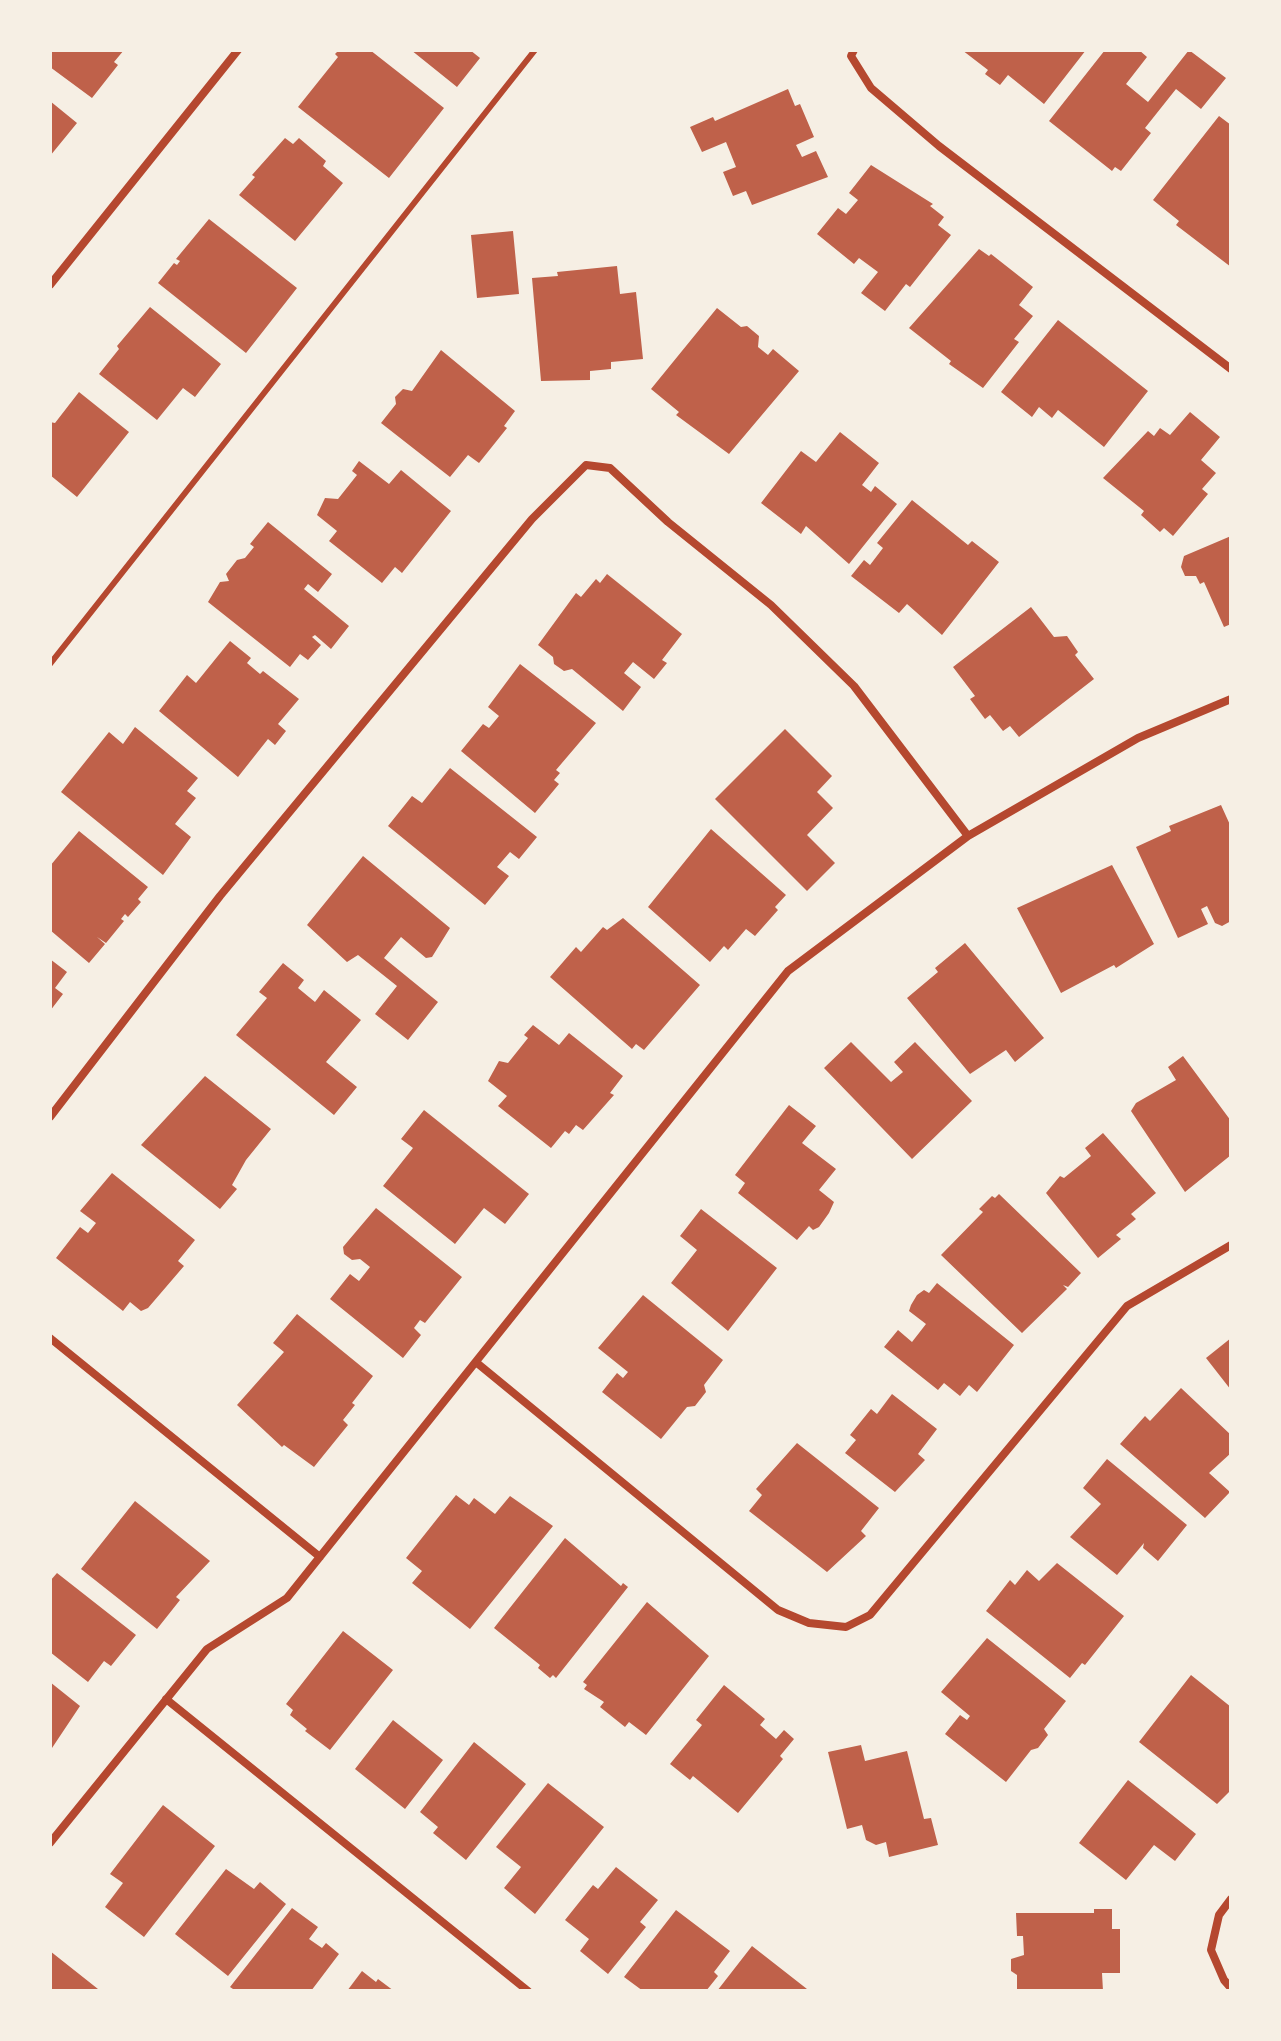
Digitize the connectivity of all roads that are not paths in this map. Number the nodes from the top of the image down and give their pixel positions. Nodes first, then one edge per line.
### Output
1 (238, 50) edge
2 (535, 50) edge
3 (853, 53) edge
4 (50, 285) edge
5 (1231, 369) edge
6 (50, 664) edge
7 (1231, 699) edge
8 (968, 836) junction
9 (50, 1117) edge
10 (1231, 1245) edge
11 (50, 1338) edge
12 (477, 1363) junction
13 (320, 1557) junction
14 (166, 1699) junction
15 (50, 1843) edge
16 (1231, 1899) edge
17 (1231, 1988) edge
18 (528, 1991) edge

1 - 4 street
2 - 6 lane
3 - 5 street
7 - 8 street
8 - 9 street
8 - 12 street
10 - 12 street
11 - 13 street
12 - 13 street
13 - 14 street
14 - 15 street
14 - 18 street
16 - 17 street

